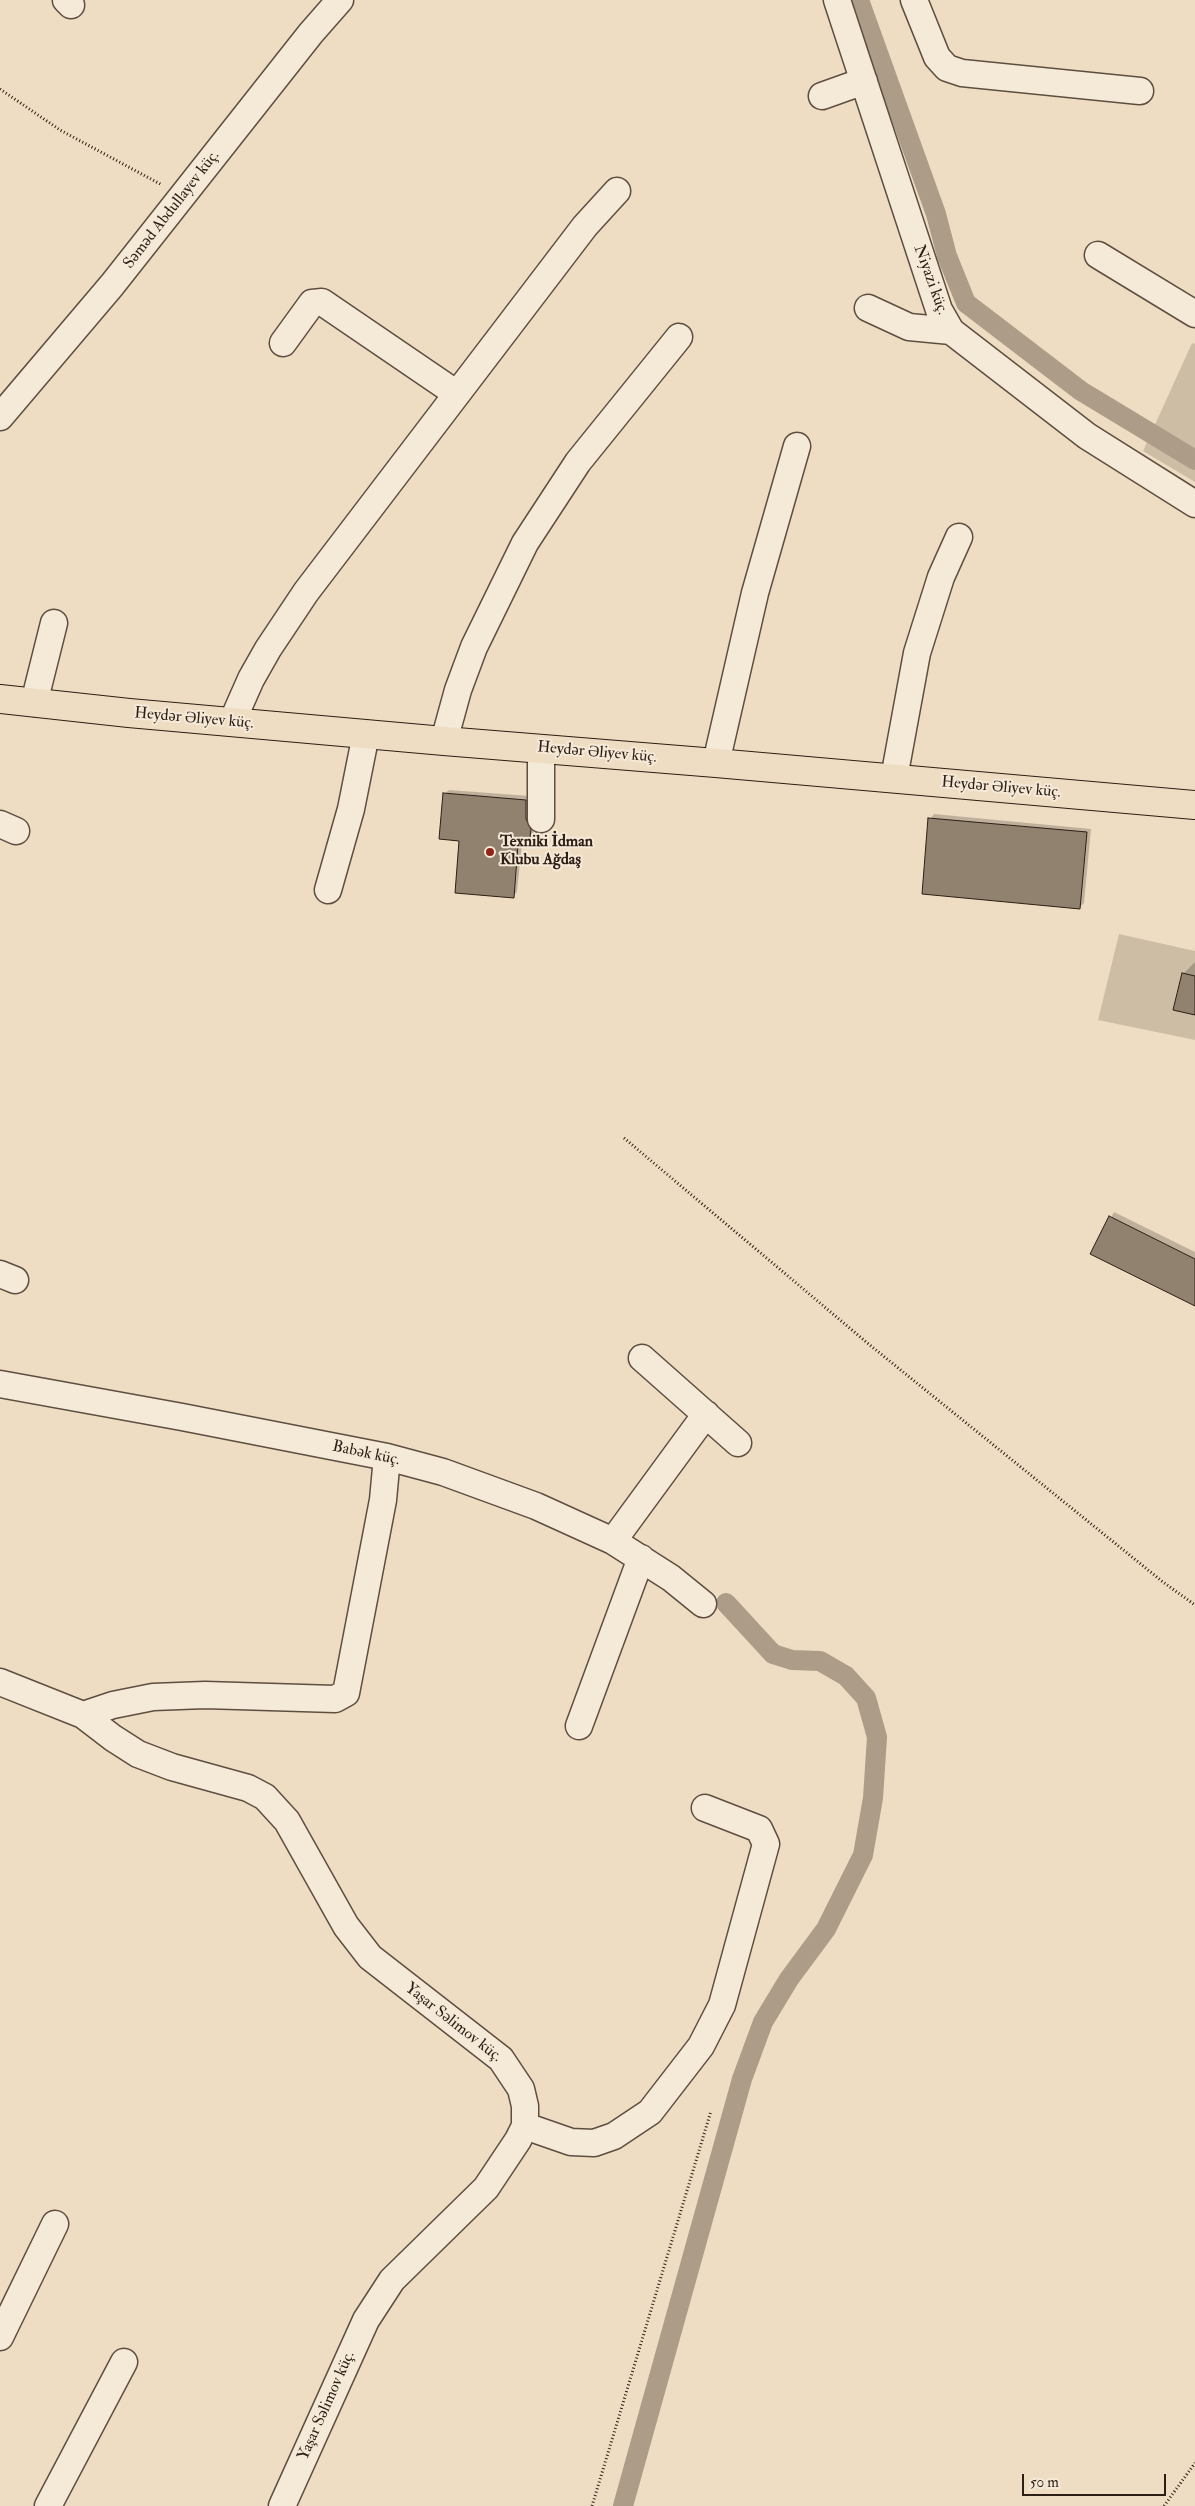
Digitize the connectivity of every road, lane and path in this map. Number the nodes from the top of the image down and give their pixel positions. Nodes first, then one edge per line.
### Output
1 (340, 0) edge
2 (837, 0) edge
3 (914, 0) edge
4 (864, 81) junction
5 (0, 89) edge
6 (1140, 91) dead end
7 (822, 96) dead end
8 (616, 191) dead end
9 (182, 196) junction
10 (1098, 255) dead end
11 (868, 308) dead end
12 (1195, 314) edge
13 (951, 331) junction
14 (679, 337) dead end
15 (283, 343) dead end
16 (457, 394) junction
17 (0, 417) edge
18 (797, 446) dead end
19 (1195, 504) edge
20 (959, 537) dead end
21 (54, 623) dead end
22 (11, 696) edge
23 (232, 722) junction
24 (366, 734) junction
25 (444, 741) junction
26 (541, 749) junction
27 (716, 763) junction
28 (894, 778) junction
29 (1195, 805) edge
30 (541, 819) dead end
31 (328, 890) dead end
32 (624, 1138) dead end
33 (642, 1358) dead end
34 (0, 1384) edge
35 (706, 1414) junction
36 (738, 1443) dead end
37 (387, 1457) junction
38 (613, 1541) junction
39 (641, 1558) junction
40 (703, 1604) dead end
41 (1195, 1605) edge
42 (0, 1682) edge
43 (83, 1715) junction
44 (579, 1726) dead end
45 (705, 1808) dead end
46 (711, 2111) dead end
47 (525, 2126) junction
48 (55, 2224) dead end
49 (0, 2336) edge
50 (124, 2362) dead end
51 (1195, 2463) edge
52 (48, 2506) edge
53 (282, 2506) edge
54 (592, 2506) edge
55 (1164, 2506) edge

1 - 9 street, Səməd Abdullayev küç.
2 - 4 street, Niyazi küç.
3 - 6 street
4 - 7 street
4 - 13 street, Niyazi küç.
5 - 9 path
8 - 16 street
9 - 17 street, Səməd Abdullayev küç.
10 - 12 street
11 - 13 street
13 - 19 street, Niyazi küç.
14 - 25 street
15 - 16 street
16 - 23 street
18 - 27 street
20 - 28 street
21 - 22 street
22 - 23 main road, Heydər Əliyev küç.
23 - 24 main road, Heydər Əliyev küç.
24 - 25 main road, Heydər Əliyev küç.
24 - 31 street
25 - 26 main road, Heydər Əliyev küç.
26 - 27 main road, Heydər Əliyev küç.
26 - 30 street
27 - 28 main road, Heydər Əliyev küç.
28 - 29 main road, Heydər Əliyev küç.
32 - 41 path
33 - 35 street
34 - 37 street, Babək küç.
35 - 36 street
35 - 38 street
37 - 38 street, Babək küç.
37 - 43 street
38 - 39 street, Babək küç.
39 - 40 street, Babək küç.
39 - 44 street
42 - 43 street, Yaşar Səlimov küç.
43 - 47 street, Yaşar Səlimov küç.
45 - 47 street
46 - 54 path
47 - 53 street, Yaşar Səlimov küç.
48 - 49 street
50 - 52 street
51 - 55 path

